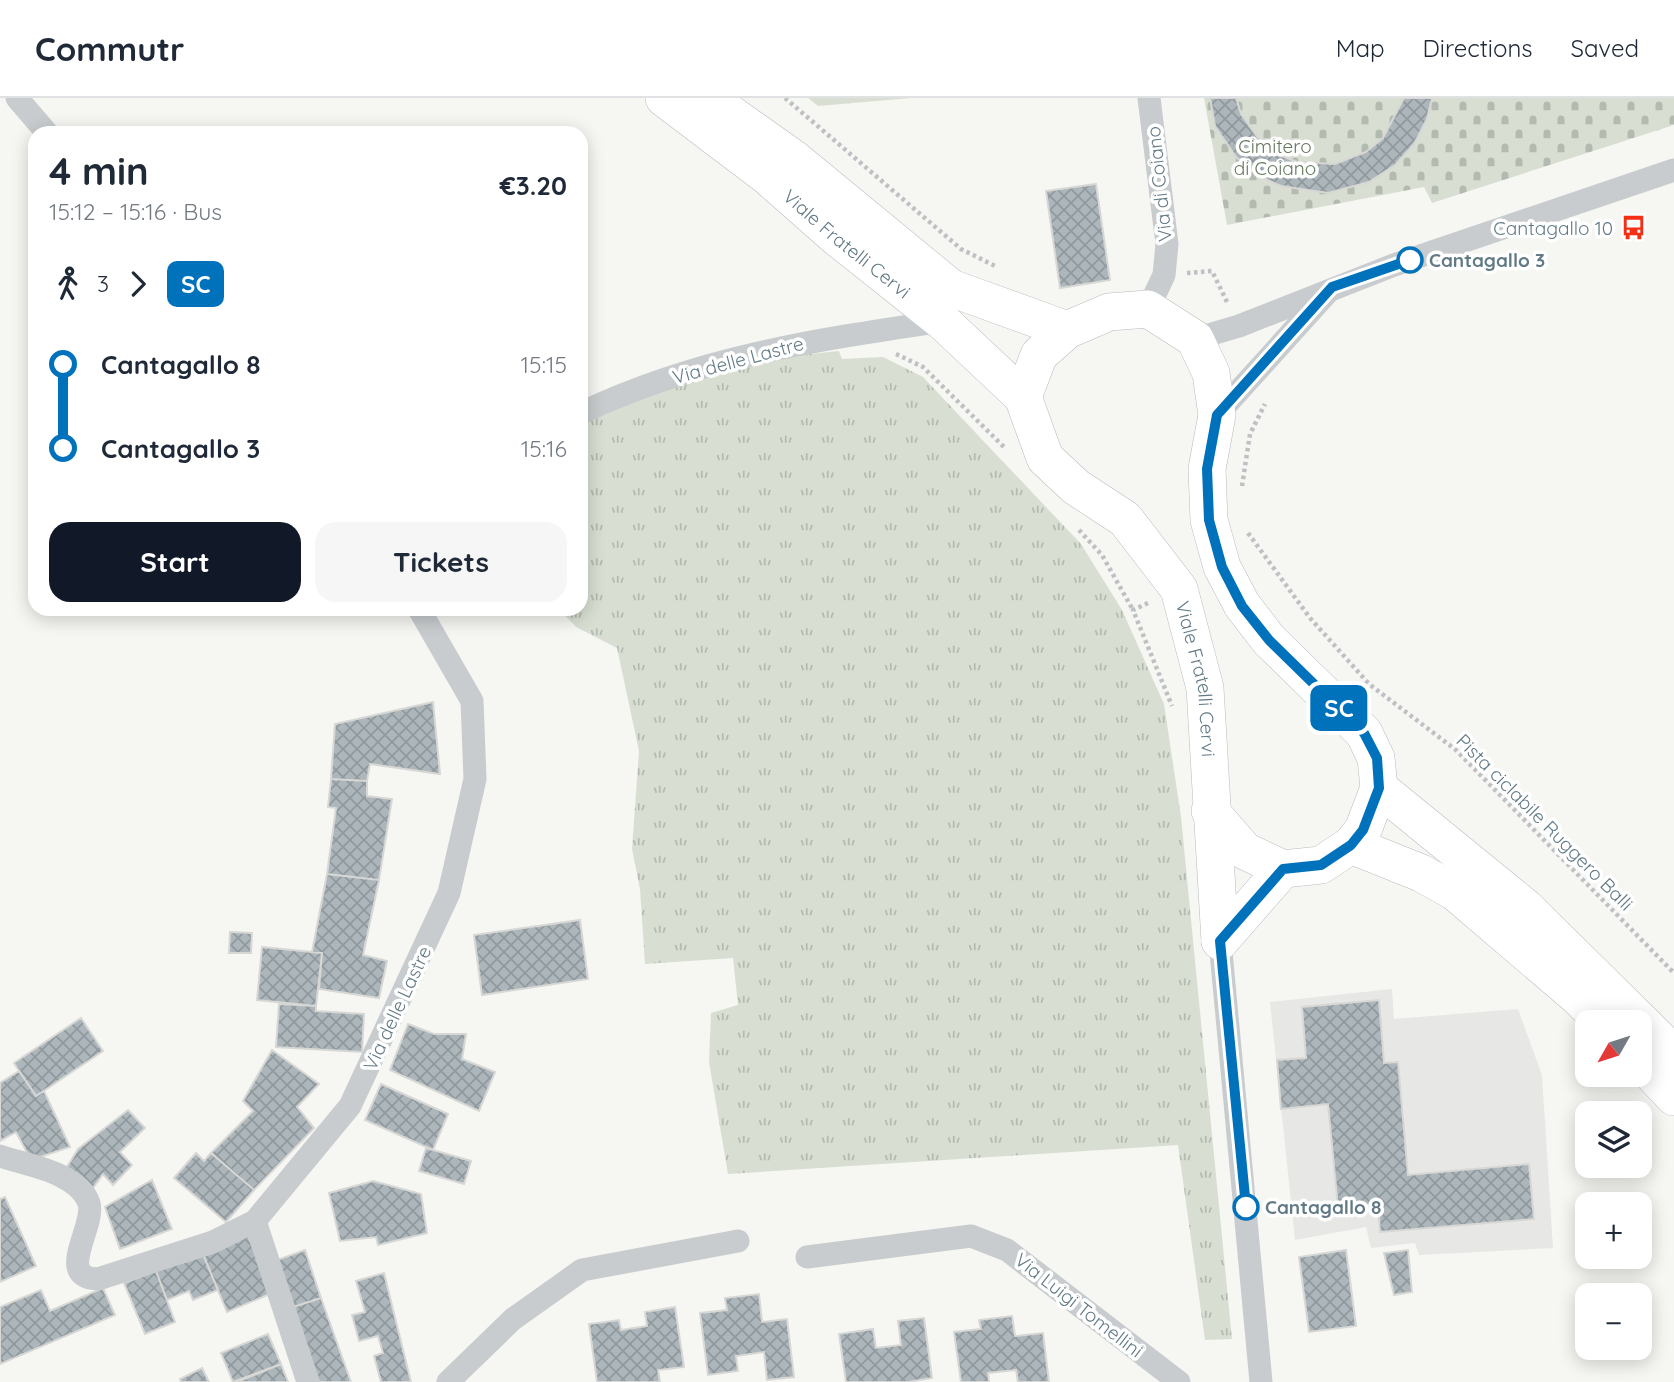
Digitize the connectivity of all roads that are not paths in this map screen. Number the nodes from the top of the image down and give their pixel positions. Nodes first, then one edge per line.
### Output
1 (17, 98) edge
2 (664, 98) edge
3 (708, 98) edge
4 (1149, 98) edge
5 (41, 126) edge
6 (1674, 170) edge
7 (1332, 287) junction
8 (1148, 309) junction
9 (943, 321) junction
10 (1067, 330) junction
11 (1195, 339) junction
12 (1023, 397) junction
13 (588, 411) edge
14 (1217, 415) junction
15 (423, 616) edge
16 (1379, 788) junction
17 (1210, 811) junction
18 (1351, 845) junction
19 (1283, 869) junction
20 (1220, 941) junction
21 (1591, 1010) edge
22 (1674, 1054) edge
23 (1652, 1074) edge
24 (1674, 1097) edge
25 (0, 1156) edge
26 (255, 1221) junction
27 (738, 1241) dead end
28 (807, 1257) dead end
29 (308, 1382) edge
30 (448, 1382) edge
31 (1179, 1382) edge
32 (1261, 1382) edge

1 - 5 street
2 - 9 main road, Viale Fratelli Cervi
3 - 10 main road, Viale Fratelli Cervi
4 - 8 street, Via di Coiano
6 - 7 street
7 - 11 street
7 - 14 street
8 - 10 main road
8 - 11 main road
9 - 12 main road, Viale Fratelli Cervi
9 - 13 street, Via delle Lastre
10 - 12 main road
11 - 14 main road
12 - 17 main road, Viale Fratelli Cervi
14 - 16 main road
15 - 26 street, Via delle Lastre
16 - 18 main road
16 - 22 main road
17 - 19 main road
17 - 20 main road, Viale Fratelli Cervi
18 - 19 main road
18 - 21 main road
19 - 20 main road
20 - 32 street
23 - 24 main road
25 - 26 street
26 - 29 street
27 - 30 street
28 - 31 street, Via Luigi Tomellini

